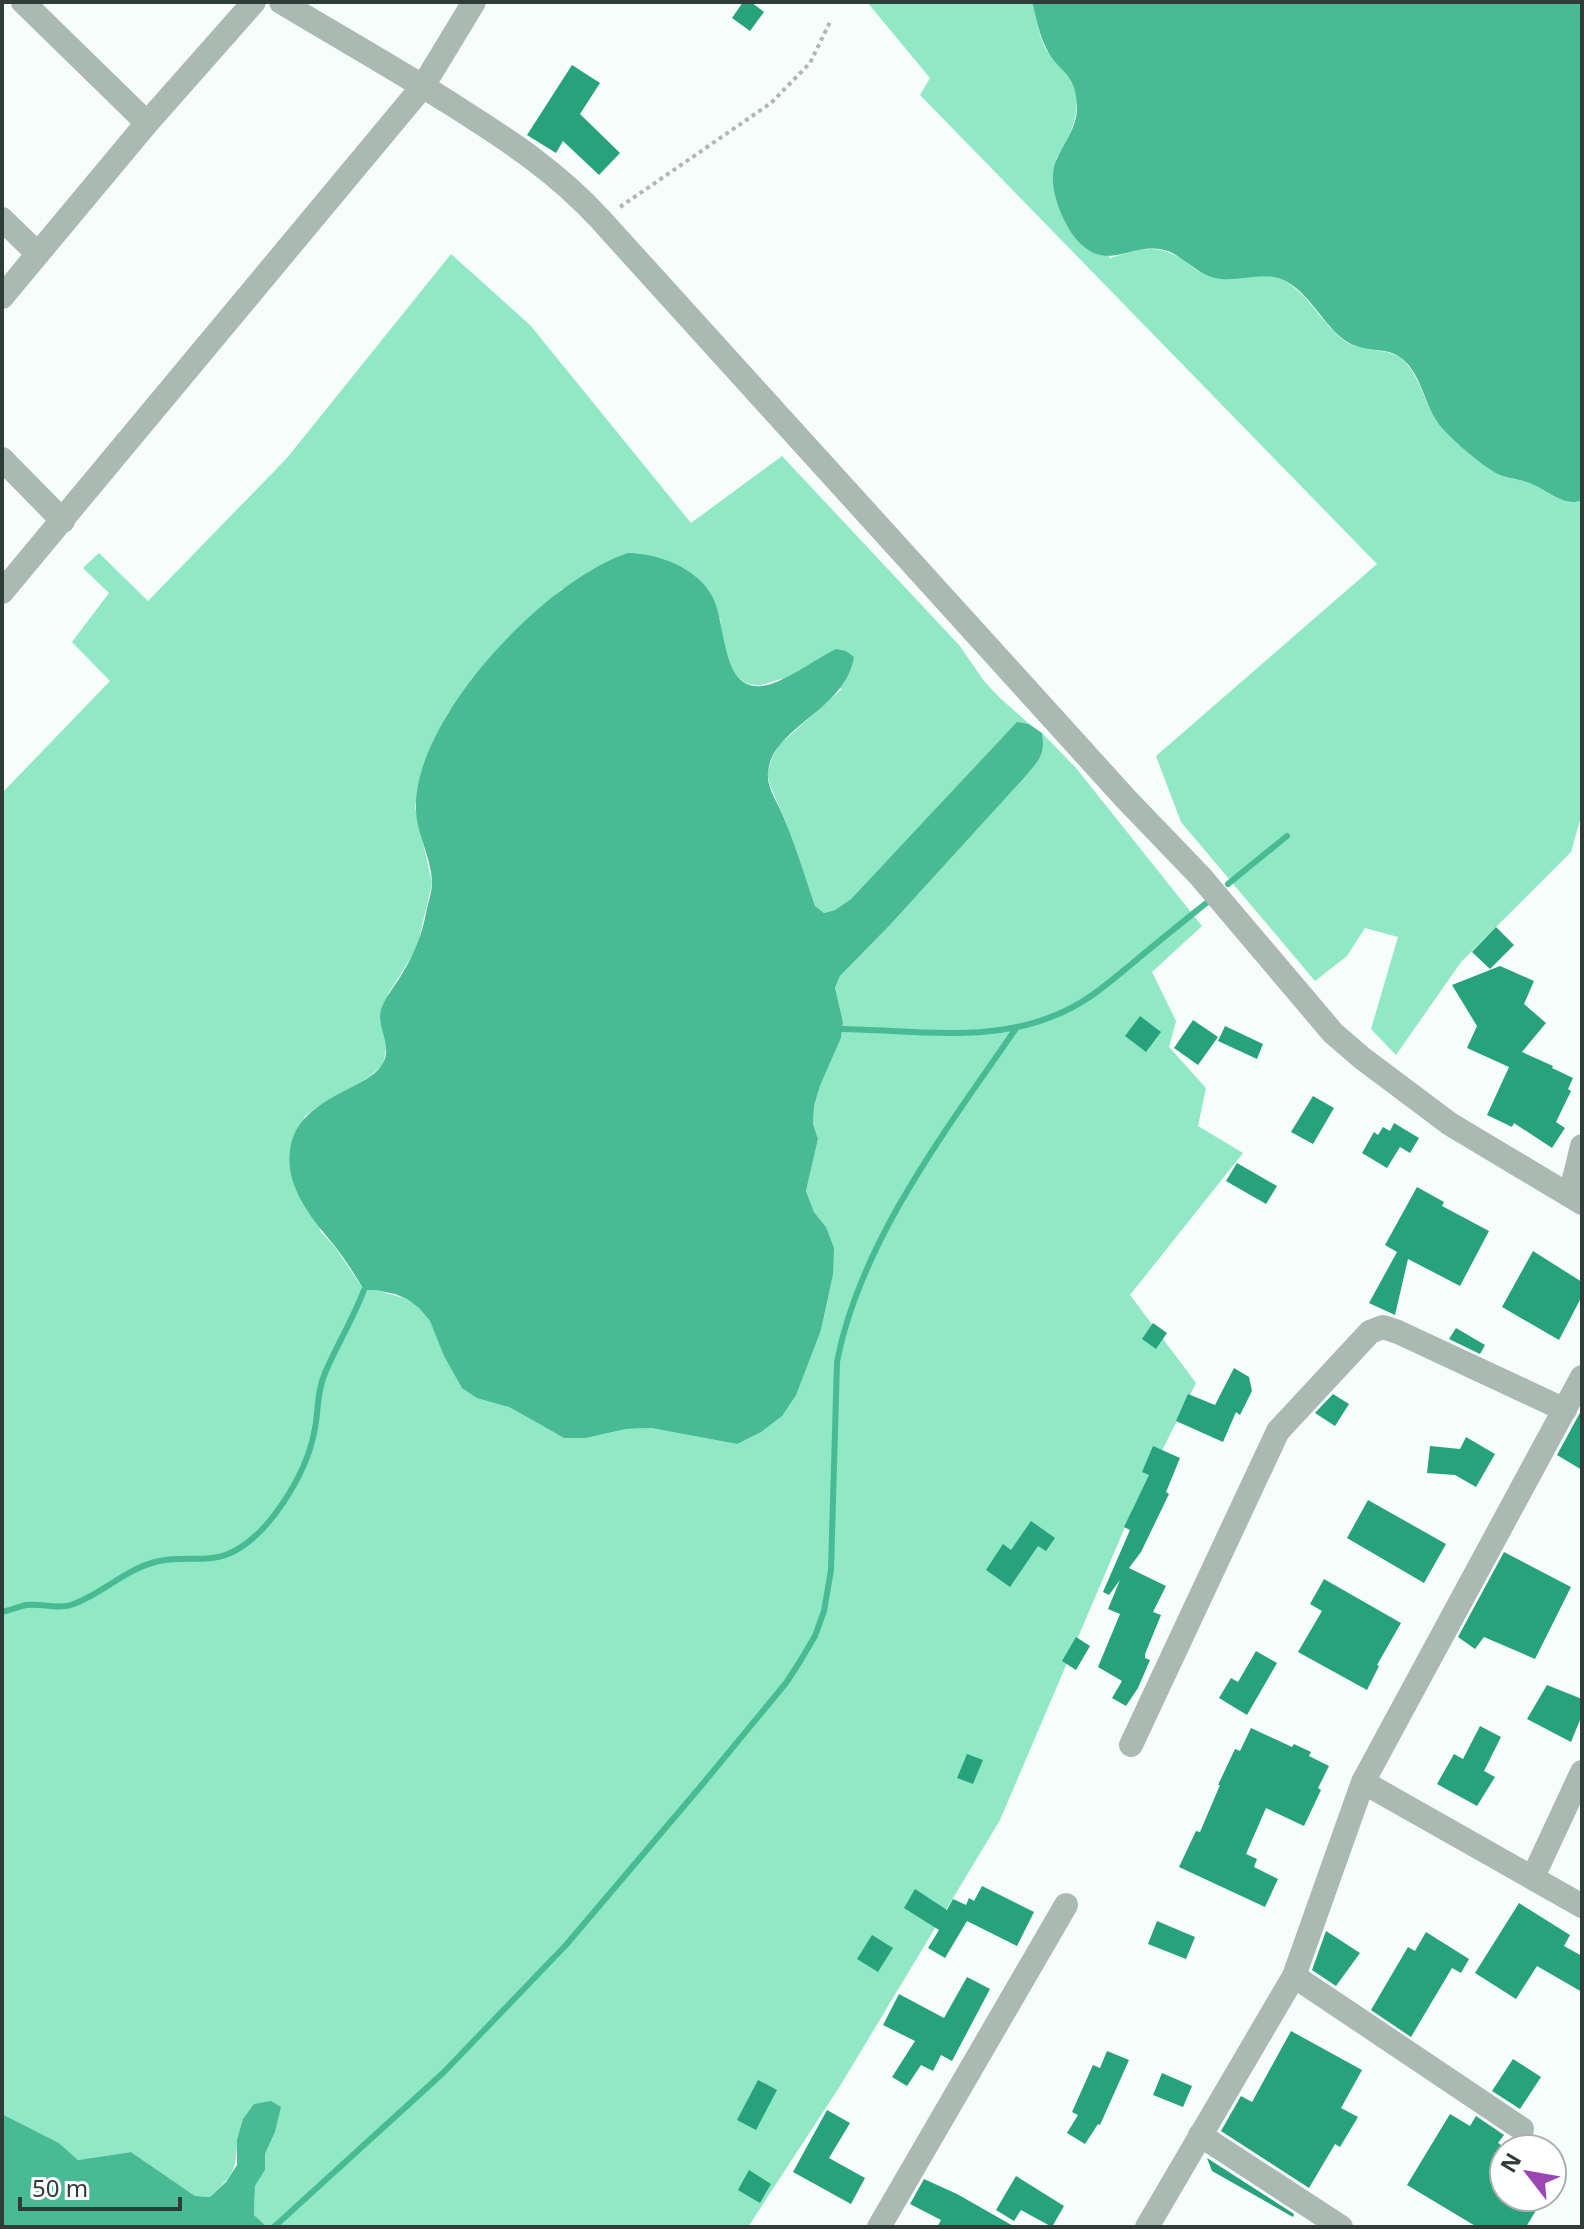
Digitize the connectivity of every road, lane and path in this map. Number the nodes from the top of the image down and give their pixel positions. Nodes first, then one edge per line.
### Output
1 (23, 2) edge
2 (254, 2) edge
3 (281, 2) edge
4 (474, 2) edge
5 (831, 20) dead end
6 (423, 86) junction
7 (147, 123) junction
8 (2, 219) edge
9 (601, 220) junction
10 (38, 254) junction
11 (2, 297) edge
12 (2, 459) edge
13 (63, 521) junction
14 (2, 592) edge
15 (1582, 1146) edge
16 (1576, 1199) edge
17 (1582, 1377) edge
18 (1565, 1410) junction
19 (1131, 1745) dead end
20 (1582, 1772) edge
21 (1363, 1782) junction
22 (1533, 1877) junction
23 (1066, 1905) dead end
24 (1582, 1906) edge
25 (1294, 1976) junction
26 (1522, 2129) dead end
27 (1200, 2135) junction
28 (885, 2225) edge
29 (1147, 2227) edge
30 (1341, 2227) edge

1 - 7 street
2 - 7 street
3 - 6 street
4 - 6 street
5 - 9 path
6 - 9 street
6 - 13 street
7 - 10 street
8 - 10 street
9 - 16 street
10 - 11 street
12 - 13 street
13 - 14 street
15 - 16 street
17 - 18 street
18 - 19 street
18 - 21 street
20 - 22 street
21 - 22 street
21 - 25 street
22 - 24 street
23 - 28 street
25 - 26 street
25 - 27 street
27 - 29 street
27 - 30 street

